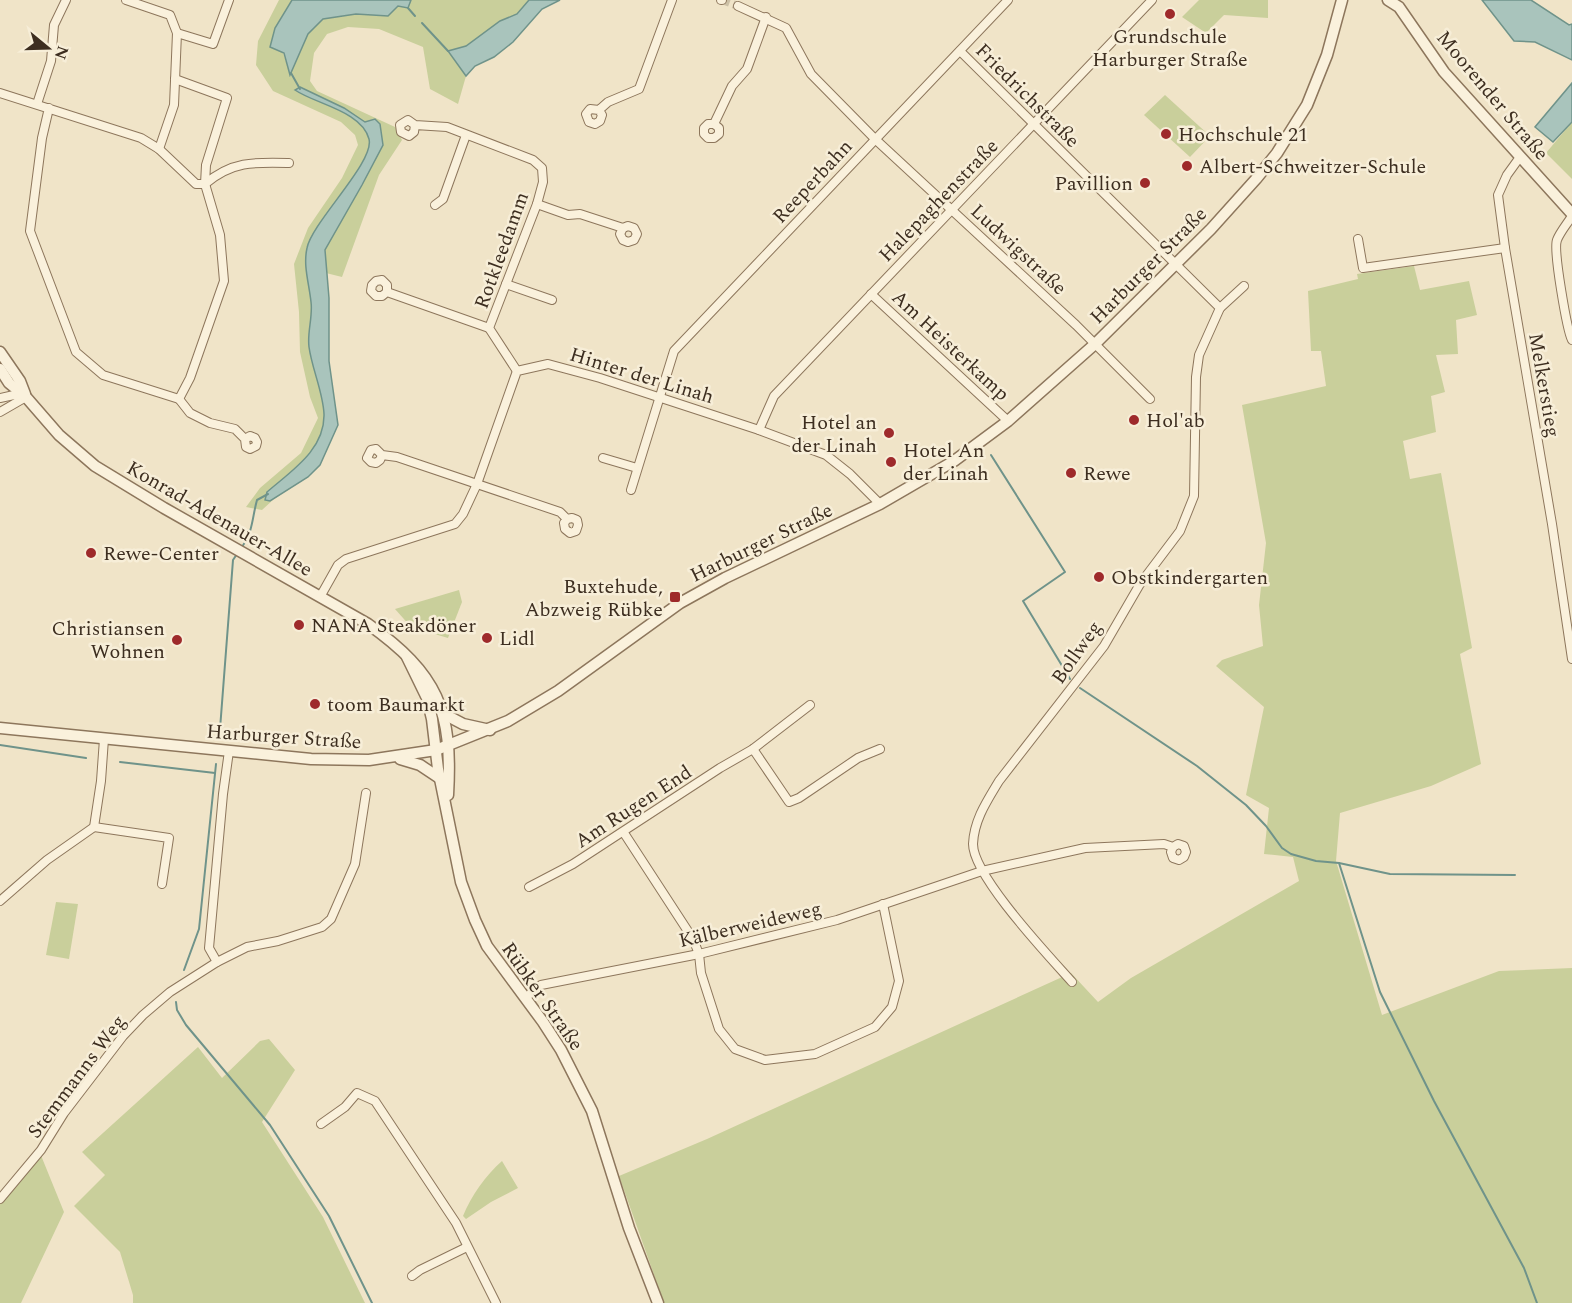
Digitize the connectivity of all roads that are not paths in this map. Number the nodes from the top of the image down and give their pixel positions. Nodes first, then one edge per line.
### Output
1 (66, 0) edge
2 (126, 0) edge
3 (229, 0) edge
4 (672, 0) edge
5 (1008, 0) edge
6 (1152, 0) edge
7 (1342, 0) edge
8 (1388, 0) edge
9 (738, 6) dead end
10 (766, 17) junction
11 (177, 33) junction
12 (960, 51) junction
13 (175, 79) junction
14 (0, 93) edge
15 (37, 104) junction
16 (49, 108) junction
17 (599, 110) dead end
18 (714, 124) dead end
19 (1034, 124) junction
20 (415, 125) dead end
21 (466, 135) junction
22 (875, 139) junction
23 (159, 149) junction
24 (1520, 157) junction
25 (289, 163) dead end
26 (205, 184) junction
27 (537, 204) junction
28 (435, 205) dead end
29 (952, 209) junction
30 (1572, 215) edge
31 (623, 228) dead end
32 (1358, 239) dead end
33 (1505, 248) junction
34 (1176, 264) junction
35 (507, 284) junction
36 (1244, 286) dead end
37 (387, 292) dead end
38 (871, 294) junction
39 (552, 300) dead end
40 (1220, 308) junction
41 (1569, 312) edge
42 (489, 328) junction
43 (1572, 340) edge
44 (1095, 344) junction
45 (0, 352) edge
46 (0, 369) edge
47 (517, 370) junction
48 (659, 396) junction
49 (26, 397) junction
50 (0, 398) edge
51 (179, 399) junction
52 (1149, 399) dead end
53 (0, 412) edge
54 (1008, 421) junction
55 (759, 430) junction
56 (245, 439) dead end
57 (381, 455) dead end
58 (603, 458) dead end
59 (637, 468) junction
60 (477, 483) junction
61 (631, 490) dead end
62 (880, 504) junction
63 (567, 519) dead end
64 (320, 597) junction
65 (407, 657) junction
66 (1572, 659) edge
67 (810, 705) dead end
68 (444, 714) junction
69 (0, 728) edge
70 (490, 730) junction
71 (104, 739) junction
72 (448, 746) junction
73 (753, 749) junction
74 (880, 749) dead end
75 (436, 750) junction
76 (229, 751) junction
77 (393, 758) junction
78 (441, 778) junction
79 (366, 793) dead end
80 (447, 807) junction
81 (94, 827) junction
82 (624, 833) junction
83 (1173, 847) dead end
84 (982, 871) junction
85 (162, 884) dead end
86 (529, 887) dead end
87 (0, 901) edge
88 (884, 904) junction
89 (699, 954) junction
90 (217, 962) junction
91 (1072, 982) dead end
92 (525, 998) junction
93 (321, 1124) dead end
94 (0, 1199) edge
95 (467, 1247) junction
96 (412, 1276) dead end
97 (496, 1303) edge
98 (658, 1303) edge

1 - 15 street
2 - 11 street
3 - 11 street
4 - 17 street
5 - 12 street, Reeperbahn
6 - 19 street, Halepaghenstraße
7 - 34 street, Harburger Straße
8 - 24 street, Moorender Straße
9 - 10 street, Ludwigstraße
10 - 18 street
10 - 22 street, Ludwigstraße
11 - 13 street
12 - 19 street, Friedrichstraße
12 - 22 street, Reeperbahn
13 - 23 street
13 - 26 street
14 - 15 street
15 - 16 street
16 - 23 street
16 - 51 street
19 - 29 street, Halepaghenstraße
19 - 34 street, Friedrichstraße
20 - 21 street
21 - 27 street, Rotkleedamm
21 - 28 street
22 - 29 street, Ludwigstraße
22 - 48 street, Reeperbahn
23 - 26 street
24 - 30 street, Moorender Straße
24 - 33 street, Melkerstieg
25 - 26 street
26 - 51 street
27 - 31 street
27 - 35 street, Rotkleedamm
29 - 38 street, Halepaghenstraße
29 - 44 street, Ludwigstraße
30 - 41 street
32 - 33 street
33 - 66 street, Melkerstieg
34 - 40 street
34 - 44 street, Harburger Straße
35 - 39 street
35 - 42 street, Rotkleedamm
36 - 40 street, Bollweg
37 - 42 street
38 - 54 street, Am Heisterkamp
38 - 55 street, Halepaghenstraße
40 - 84 street, Bollweg
41 - 43 street
42 - 47 street, Rotkleedamm
44 - 52 street, Ludwigstraße
44 - 54 street, Harburger Straße
45 - 49 street, Konrad-Adenauer-Allee
46 - 49 street, Konrad-Adenauer-Allee
47 - 48 street, Hinter der Linah
47 - 60 street
48 - 55 street, Hinter der Linah
48 - 59 street, Reeperbahn
49 - 50 street
49 - 53 street
49 - 64 street, Konrad-Adenauer-Allee
51 - 56 street
54 - 62 street, Harburger Straße
55 - 62 street, Hinter der Linah
57 - 60 street
58 - 59 street
59 - 61 street, Reeperbahn
60 - 63 street
60 - 64 street
62 - 70 street, Harburger Straße
64 - 65 street, Konrad-Adenauer-Allee
65 - 68 street, Konrad-Adenauer-Allee
65 - 75 street, Konrad-Adenauer-Allee
67 - 73 street, Am Rugen End
68 - 70 street
68 - 72 street, Konrad-Adenauer-Allee
69 - 71 street, Harburger Straße
70 - 72 street, Harburger Straße
71 - 76 street, Harburger Straße
71 - 81 street
72 - 75 street, Harburger Straße
72 - 80 street, Rübker Straße
73 - 74 street
73 - 82 street, Am Rugen End
75 - 77 street, Harburger Straße
75 - 78 street, Rübker Straße
76 - 77 street, Harburger Straße
76 - 90 street
77 - 78 street
78 - 80 street, Rübker Straße
79 - 90 street, Stemmanns Weg
80 - 92 street, Rübker Straße
81 - 85 street
81 - 87 street
82 - 86 street, Am Rugen End
82 - 89 street
83 - 84 street, Kälberweideweg
84 - 88 street, Kälberweideweg
84 - 91 street, Bollweg
88 - 89 street, Kälberweideweg
88 - 89 street
89 - 92 street, Kälberweideweg
90 - 94 street, Stemmanns Weg
92 - 98 street, Rübker Straße
93 - 95 street
95 - 96 street
95 - 97 street

